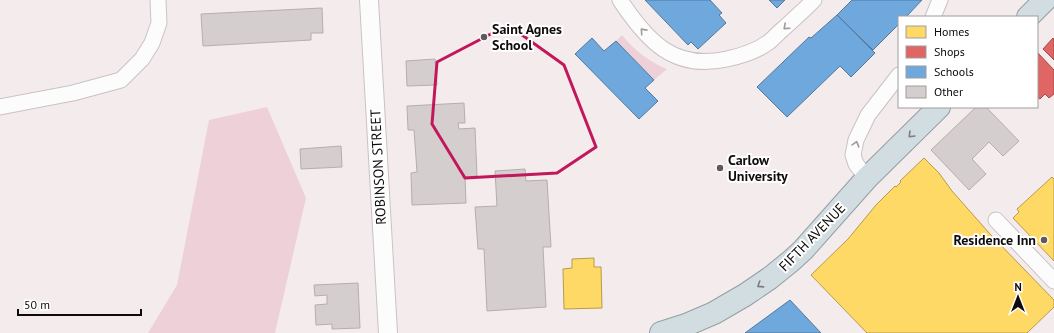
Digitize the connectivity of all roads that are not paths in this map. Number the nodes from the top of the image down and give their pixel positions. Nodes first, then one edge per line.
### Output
1 (158, 0) edge
2 (369, 0) edge
3 (620, 0) edge
4 (814, 0) edge
5 (940, 0) edge
6 (1045, 0) edge
7 (933, 16) edge
8 (1029, 16) edge
9 (898, 76) edge
10 (0, 107) edge
11 (938, 108) edge
12 (867, 178) junction
13 (996, 220) dead end
14 (1054, 281) edge
15 (688, 329) edge
16 (388, 333) edge
17 (661, 333) edge

1 - 10 street
2 - 16 street, ROBINSON STREET
4 -> 3 street
5 - 7 street
6 - 8 highway
12 -> 9 street
11 -> 12 highway, FIFTH AVENUE
12 -> 15 highway, FIFTH AVENUE
13 - 14 street
15 - 17 highway, FIFTH AVENUE

